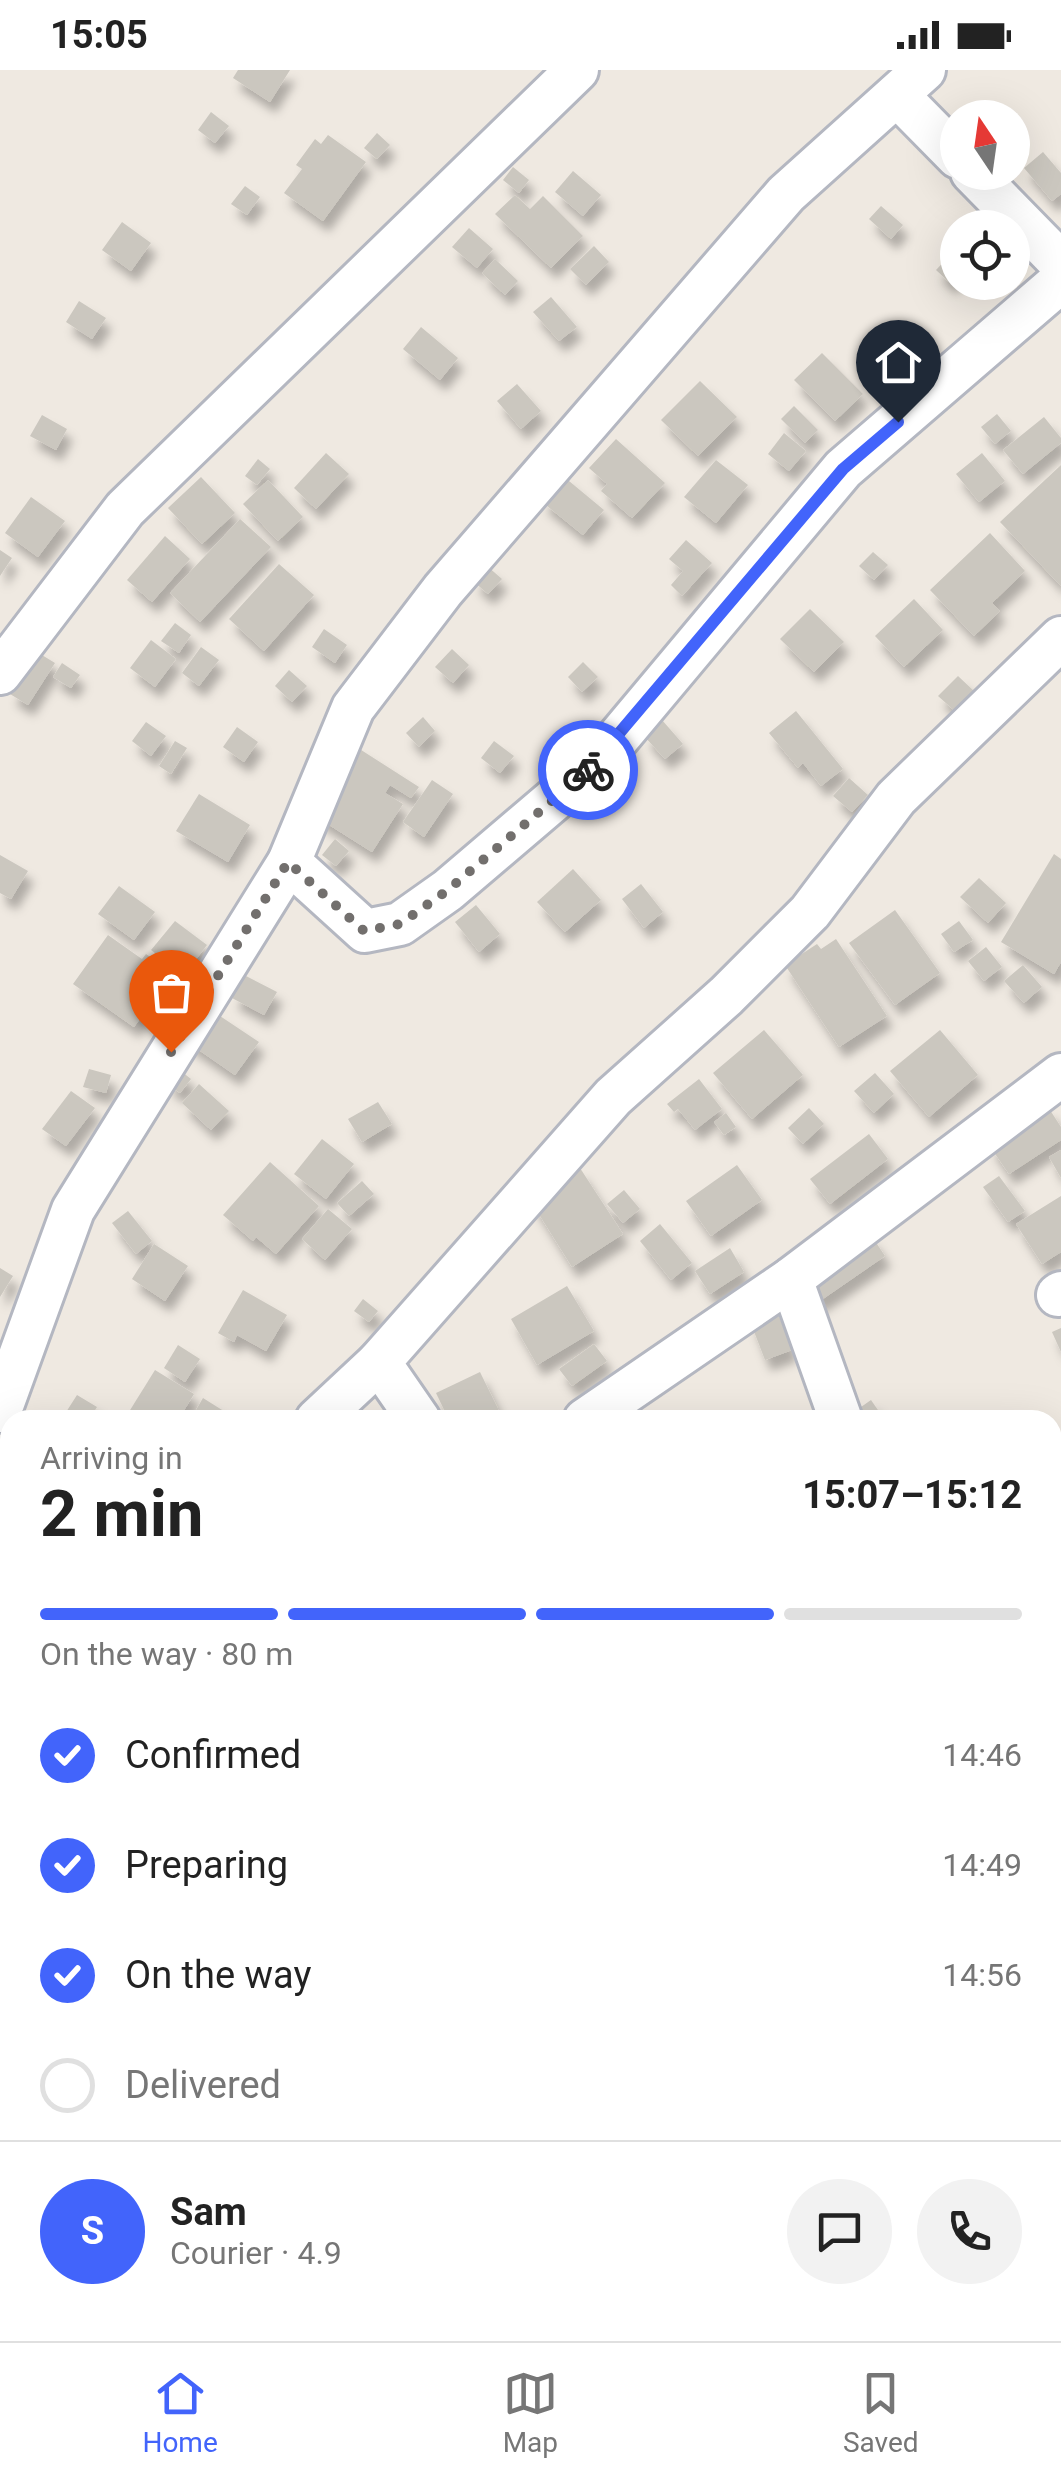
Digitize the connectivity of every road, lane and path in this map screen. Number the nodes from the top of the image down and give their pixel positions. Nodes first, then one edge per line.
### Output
1 (577, 70) edge
2 (910, 82) edge
3 (940, 129) edge
4 (990, 190) edge
5 (1061, 263) edge
6 (1061, 282) edge
7 (1061, 638) edge
8 (0, 673) edge
9 (288, 862) junction
10 (1061, 1075) edge
11 (791, 1279) junction
12 (378, 1362) junction
13 (0, 1410) edge
14 (328, 1410) edge
15 (412, 1410) edge
16 (599, 1410) edge
17 (837, 1410) edge

1 - 8 street
2 - 3 street
2 - 9 street
4 - 5 street
6 - 9 street
7 - 12 street
9 - 13 street
10 - 11 street
11 - 16 street
11 - 17 street
12 - 14 street
12 - 15 street

